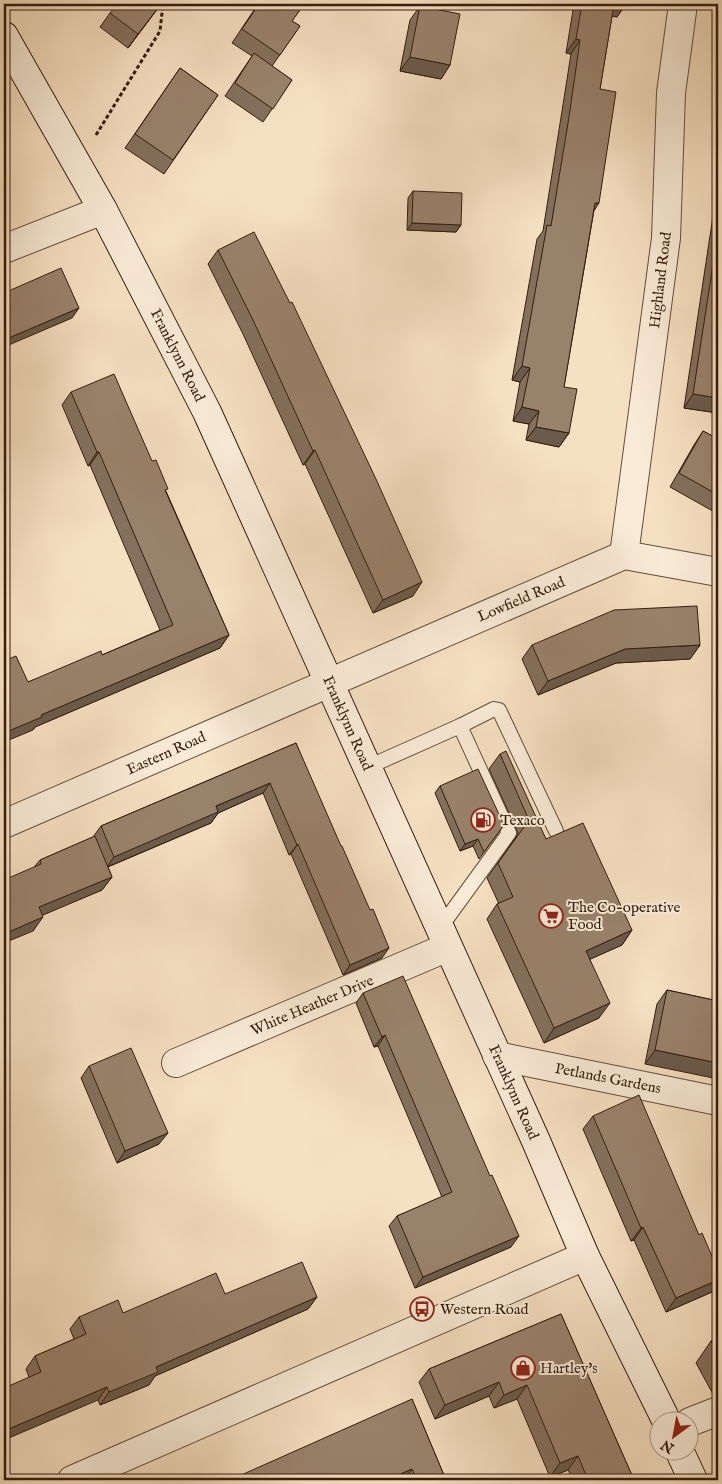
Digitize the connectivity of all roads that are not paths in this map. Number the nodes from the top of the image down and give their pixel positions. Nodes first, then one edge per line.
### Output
1 (683, 4) edge
2 (4, 36) edge
3 (103, 210) junction
4 (4, 250) edge
5 (624, 555) junction
6 (718, 572) edge
7 (329, 682) junction
8 (460, 726) junction
9 (368, 767) junction
10 (4, 824) edge
11 (556, 831) dead end
12 (444, 938) junction
13 (497, 1056) junction
14 (176, 1063) dead end
15 (718, 1101) edge
16 (585, 1256) junction
17 (718, 1411) edge
18 (662, 1412) edge
19 (700, 1418) edge
20 (685, 1462) edge
21 (72, 1480) edge
22 (693, 1480) edge

1 - 5 street, Highland Road
2 - 3 street, Franklynn Road
3 - 4 street
3 - 7 street, Franklynn Road
5 - 6 street
5 - 7 street, Lowfield Road
7 - 9 street, Franklynn Road
7 - 10 street, Eastern Road
8 - 9 lane
8 - 11 lane
8 - 12 lane
9 - 12 street, Franklynn Road
12 - 13 street, Franklynn Road
12 - 14 street, White Heather Drive
13 - 15 street, Petlands Gardens
13 - 16 street, Franklynn Road
16 - 18 street, Franklynn Road
16 - 21 street
17 - 19 street
20 - 22 street

